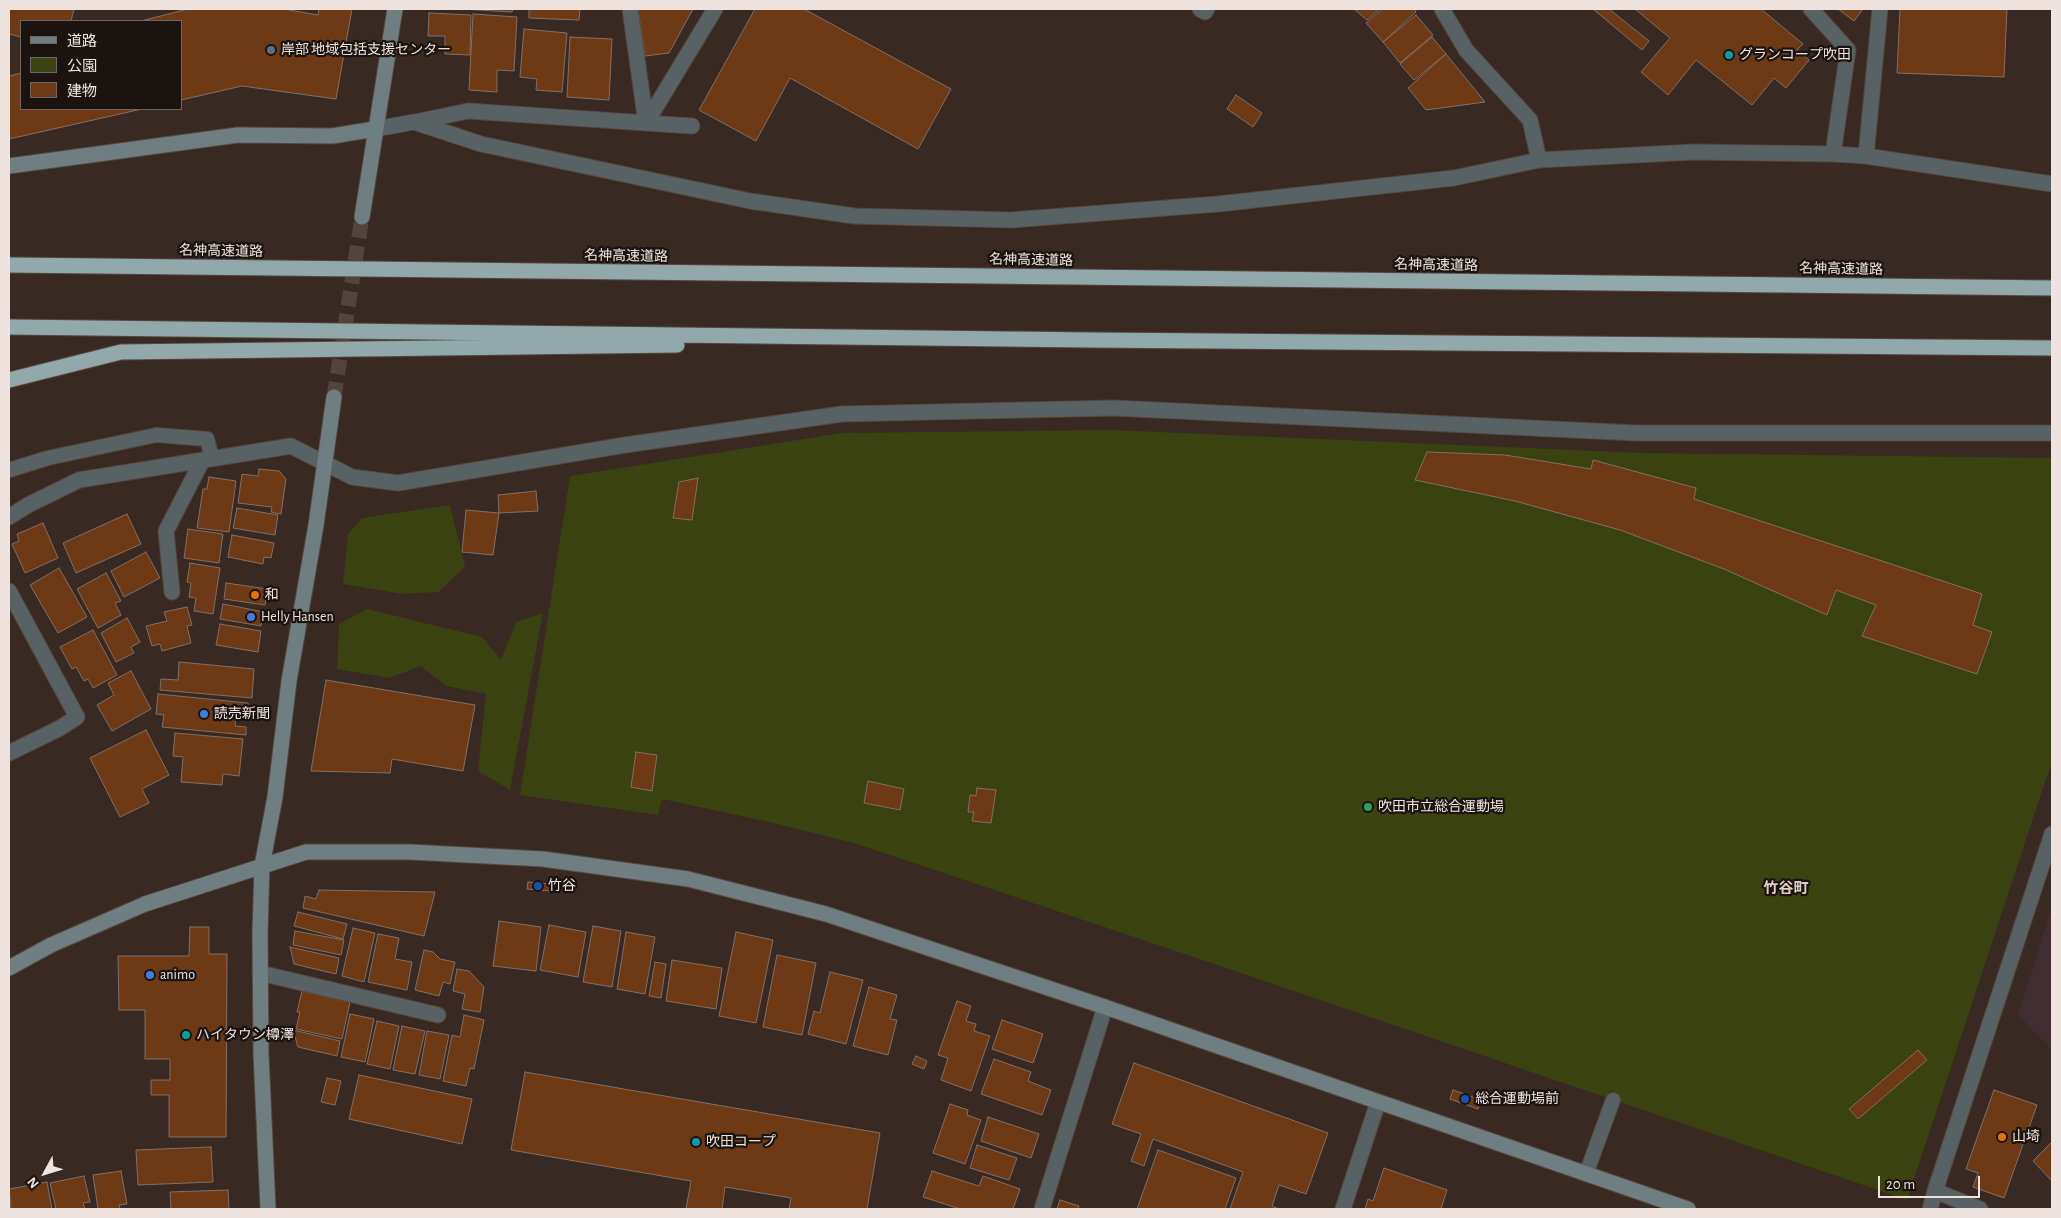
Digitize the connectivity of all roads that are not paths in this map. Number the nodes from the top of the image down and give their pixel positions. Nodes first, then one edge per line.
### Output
1 (395, 9) edge
2 (630, 9) edge
3 (715, 9) edge
4 (1200, 9) edge
5 (1208, 9) edge
6 (1442, 9) edge
7 (1811, 9) edge
8 (1880, 9) edge
9 (414, 122) junction
10 (646, 123) junction
11 (692, 126) dead end
12 (375, 129) junction
13 (1833, 154) junction
14 (1866, 156) junction
15 (1539, 160) junction
16 (9, 166) edge
17 (2052, 184) edge
18 (362, 217) tunnel mouth
19 (9, 265) edge
20 (2052, 288) edge
21 (9, 327) edge
22 (1091, 340) junction
23 (2052, 348) edge
24 (9, 380) edge
25 (334, 397) tunnel mouth
26 (2052, 433) edge
27 (207, 459) junction
28 (324, 462) junction
29 (9, 470) edge
30 (9, 517) edge
31 (9, 591) edge
32 (172, 592) dead end
33 (9, 754) edge
34 (2052, 834) edge
35 (262, 866) junction
36 (9, 968) edge
37 (260, 973) junction
38 (1105, 1006) junction
39 (438, 1015) dead end
40 (1613, 1100) dead end
41 (1378, 1102) junction
42 (1586, 1174) junction
43 (1935, 1191) junction
44 (268, 1209) edge
45 (1042, 1209) edge
46 (1343, 1209) edge
47 (1688, 1209) edge
48 (1930, 1209) edge
49 (1980, 1209) edge

1 - 12 street
2 - 10 street
3 - 10 street
4 - 5 street
6 - 15 street
7 - 13 street
8 - 14 street
9 - 10 street
9 - 12 street
9 - 15 street
10 - 11 street
12 - 16 street
12 - 18 street
13 - 14 street
13 - 15 street
14 - 17 street
19 - 20 highway, 名神高速道路
21 - 22 highway
22 - 23 highway
22 - 24 highway
25 - 28 street
26 - 28 street
27 - 28 street
27 - 29 lane
27 - 30 street
27 - 32 street
28 - 35 street
31 - 33 street
34 - 43 street
35 - 36 street
35 - 37 street
35 - 38 street
37 - 39 street
37 - 44 street
38 - 41 street
38 - 45 street
40 - 42 lane
41 - 42 street
41 - 46 street
42 - 47 street
43 - 48 street
43 - 49 street

